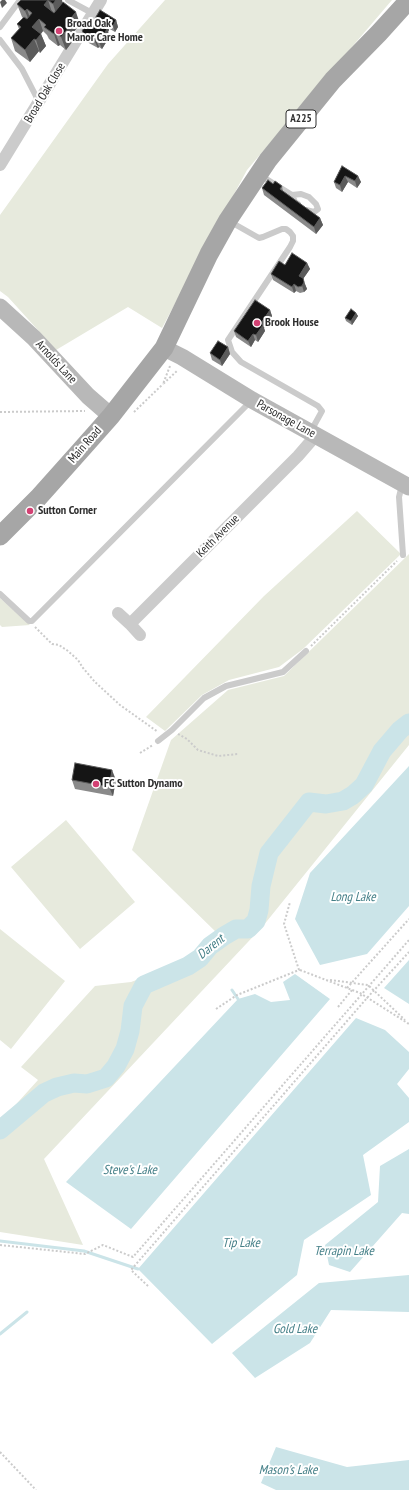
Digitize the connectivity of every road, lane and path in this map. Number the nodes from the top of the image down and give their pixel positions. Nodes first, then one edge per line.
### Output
1 (20, 0) edge
2 (68, 0) edge
3 (100, 0) edge
4 (409, 0) edge
5 (92, 13) junction
6 (0, 27) edge
7 (0, 40) edge
8 (38, 102) junction
9 (0, 165) edge
10 (259, 174) junction
11 (292, 195) dead end
12 (228, 220) junction
13 (0, 308) edge
14 (164, 348) junction
15 (252, 400) junction
16 (90, 411) dead end
17 (0, 412) edge
18 (111, 416) junction
19 (312, 434) junction
20 (406, 485) edge
21 (0, 536) edge
22 (403, 555) joint
23 (0, 594) edge
24 (118, 613) dead end
25 (29, 621) junction
26 (130, 624) junction
27 (140, 635) dead end
28 (306, 651) joint
29 (172, 730) junction
30 (164, 736) junction
31 (158, 740) joint
32 (140, 753) dead end
33 (238, 754) dead end
34 (290, 902) dead end
35 (409, 920) edge
36 (409, 940) edge
37 (409, 952) edge
38 (300, 970) junction
39 (327, 979) junction
40 (352, 983) junction
41 (369, 986) junction
42 (348, 988) junction
43 (352, 990) junction
44 (375, 991) junction
45 (362, 994) junction
46 (367, 998) junction
47 (338, 1007) dead end
48 (216, 1009) dead end
49 (409, 1024) edge
50 (0, 1245) edge
51 (148, 1286) dead end
52 (0, 1452) edge
53 (36, 1490) edge

1 - 6 lane
2 - 5 lane
3 - 5 street, Broad Oak Close
4 - 10 main road, A225
5 - 8 street, Broad Oak Close
7 - 8 lane
8 - 9 street, Broad Oak Close
10 - 11 lane
10 - 12 main road, A225
12 - 14 main road, A225
12 - 19 lane
13 - 18 street, Arnolds Lane
14 - 15 street, Parsonage Lane
14 - 18 main road, Main Road / A225
15 - 19 street, Parsonage Lane
15 - 25 lane
16 - 17 path
18 - 21 main road, Main Road / A225
19 - 20 street, Parsonage Lane
19 - 26 street, Keith Avenue
20 - 22 lane
22 - 28 path
23 - 25 lane
24 - 26 street
25 - 30 path
26 - 27 street
28 - 29 lane
29 - 30 lane
29 - 33 path
30 - 31 lane
31 - 32 path
34 - 38 path
35 - 40 path
36 - 41 path
37 - 44 path
38 - 39 path
38 - 48 path
39 - 40 path
39 - 42 path
40 - 41 path
40 - 42 path
41 - 44 path
41 - 45 path
42 - 43 path
43 - 45 path
43 - 47 path
44 - 46 path
44 - 49 path
45 - 46 path
45 - 50 path
46 - 49 path
46 - 51 path
52 - 53 path

